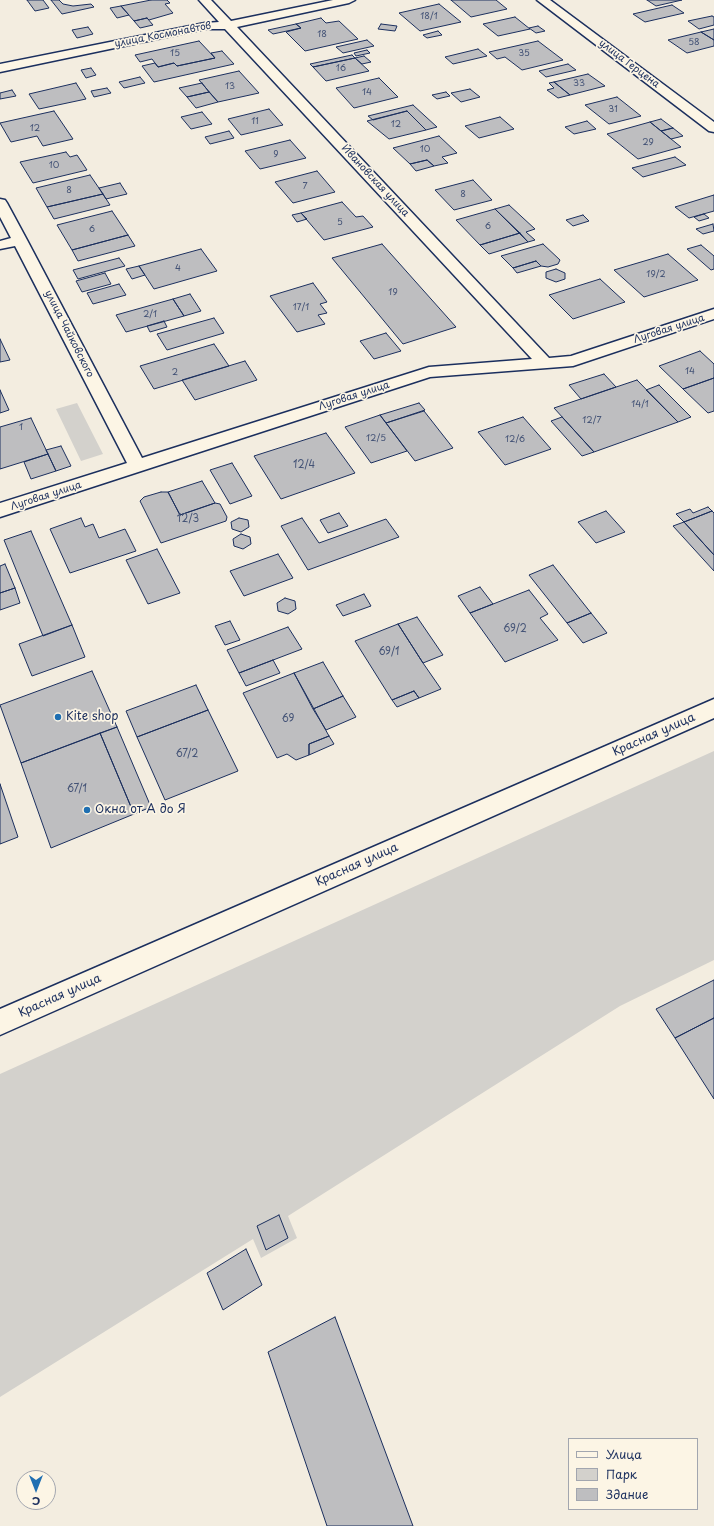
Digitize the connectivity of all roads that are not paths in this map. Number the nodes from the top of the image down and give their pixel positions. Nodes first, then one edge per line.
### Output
1 (205, 0) edge
2 (349, 0) edge
3 (544, 0) edge
4 (229, 25) junction
5 (0, 68) edge
6 (714, 128) edge
7 (0, 203) edge
8 (20, 240) junction
9 (0, 246) edge
10 (714, 314) edge
11 (545, 363) junction
12 (137, 466) junction
13 (0, 510) edge
14 (714, 708) edge
15 (0, 1022) edge

1 - 4 street, Ивановская улица
2 - 4 street, улица Космонавтов
3 - 6 street, улица Герцена
4 - 5 street, улица Космонавтов
4 - 11 street, Ивановская улица
7 - 8 street, улица Чайковского
8 - 9 street
8 - 12 street, улица Чайковского
10 - 11 street, Луговая улица
11 - 12 street, Луговая улица
12 - 13 street, Луговая улица
14 - 15 street, Красная улица

